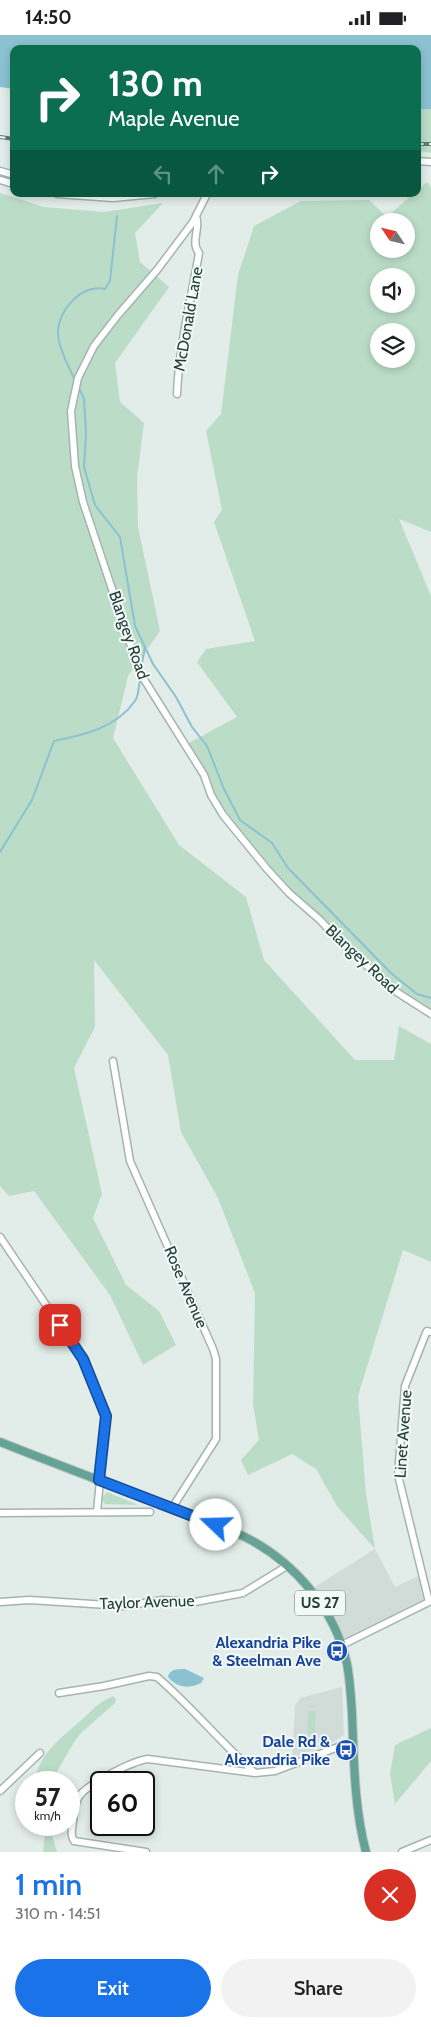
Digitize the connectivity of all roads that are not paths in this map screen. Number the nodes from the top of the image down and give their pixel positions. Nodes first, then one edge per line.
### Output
1 (99, 197) edge
2 (124, 197) edge
3 (206, 197) edge
4 (196, 216) junction
5 (177, 394) dead end
6 (431, 1014) edge
7 (113, 1061) dead end
8 (0, 1237) edge
9 (431, 1332) edge
10 (0, 1442) edge
11 (99, 1480) junction
12 (172, 1508) junction
13 (97, 1512) junction
14 (150, 1512) dead end
15 (0, 1513) edge
16 (286, 1566) junction
17 (430, 1601) edge
18 (0, 1602) edge
19 (342, 1645) junction
20 (59, 1693) dead end
21 (354, 1741) junction
22 (40, 1753) dead end
23 (255, 1773) junction
24 (0, 1791) edge
25 (431, 1840) edge
26 (146, 1852) edge
27 (366, 1852) edge
28 (402, 1852) edge

1 - 2 street
3 - 4 street, Blangey Road
4 - 5 street, McDonald Lane
4 - 6 street, Blangey Road
7 - 12 street, Rose Avenue
8 - 11 street
9 - 17 street, Linet Avenue
10 - 11 main road, US 27
11 - 12 main road, US 27
11 - 13 street
12 - 16 main road, US 27
13 - 14 street
13 - 15 street
16 - 18 street, Taylor Avenue
16 - 19 main road, US 27
17 - 19 street
19 - 21 main road, US 27
20 - 23 street
21 - 23 street
21 - 27 main road, US 27
22 - 24 street
23 - 26 street
25 - 28 street

